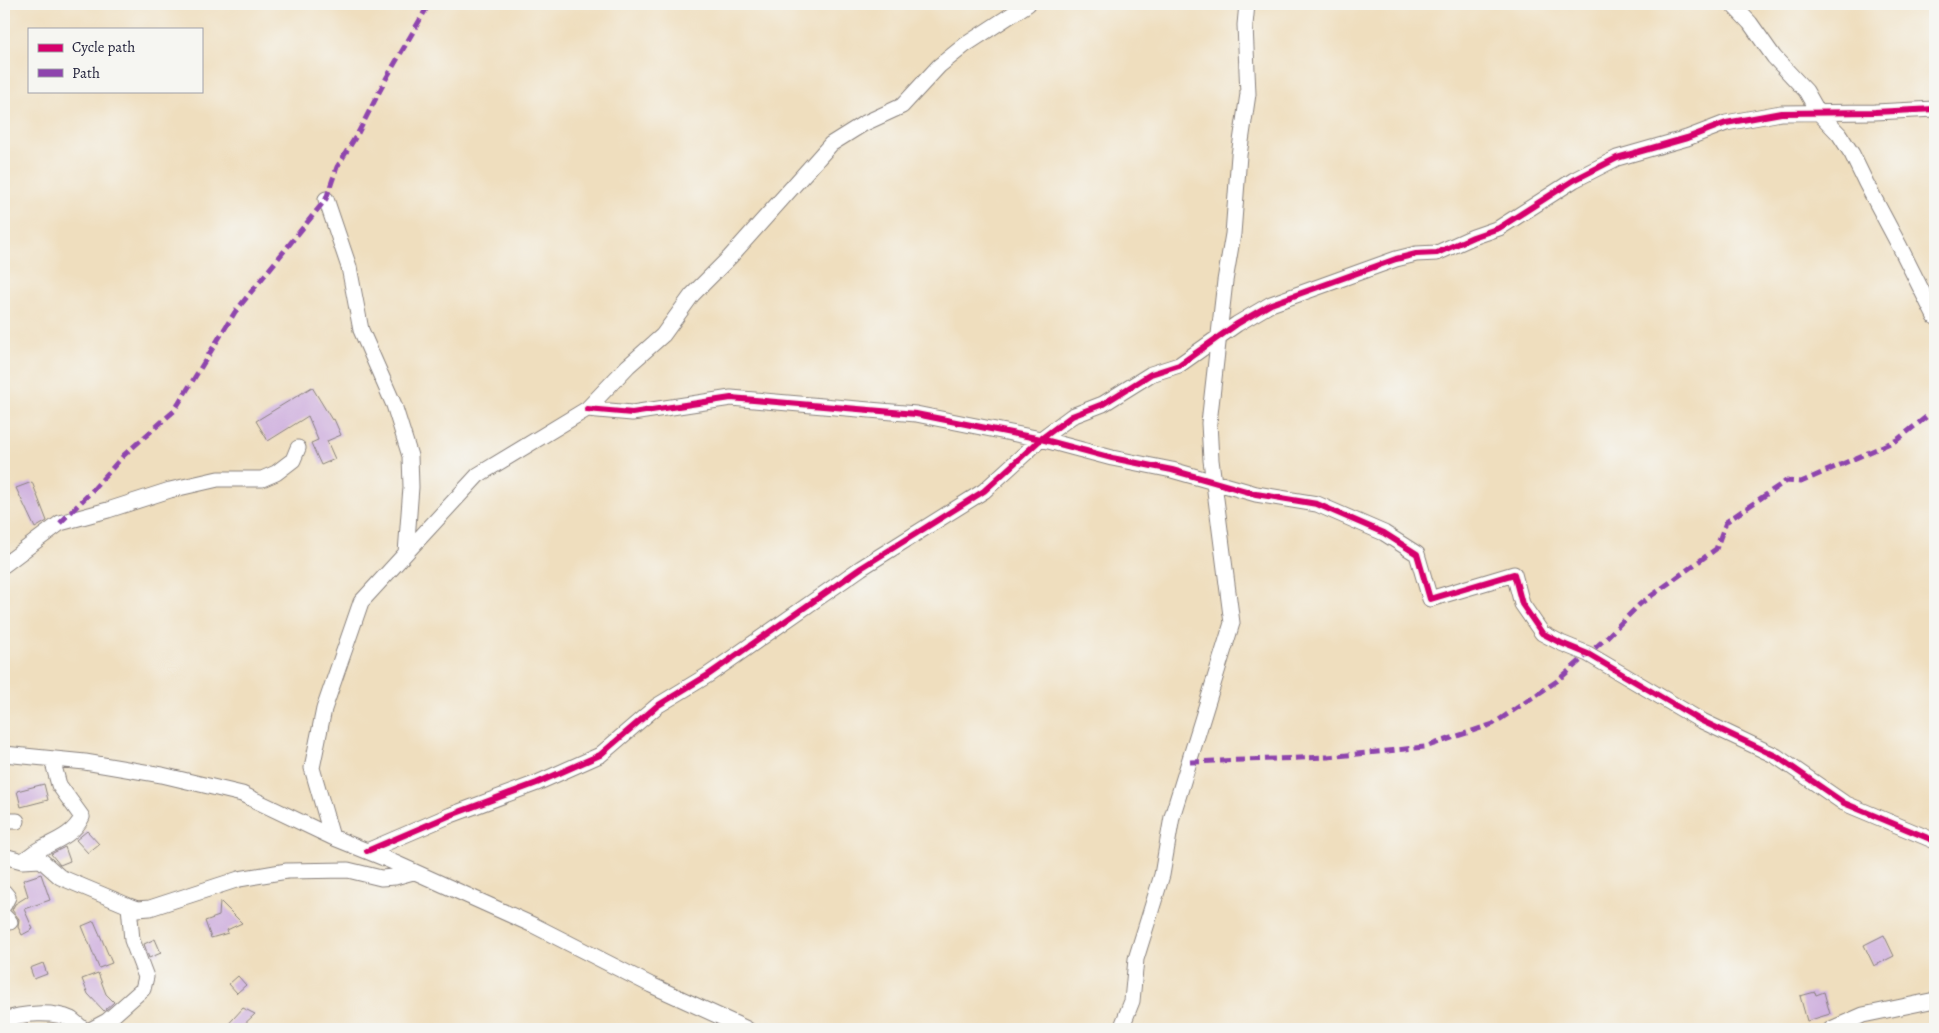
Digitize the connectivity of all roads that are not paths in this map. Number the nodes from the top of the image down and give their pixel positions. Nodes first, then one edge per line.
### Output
1 (1028, 4) edge
2 (1247, 4) edge
3 (1732, 4) edge
4 (1935, 109) edge
5 (1818, 112) junction
6 (326, 199) dead end
7 (1935, 317) edge
8 (1219, 338) junction
9 (587, 409) junction
10 (1041, 439) junction
11 (298, 448) dead end
12 (1215, 483) junction
13 (406, 553) junction
14 (4, 565) edge
15 (4, 754) edge
16 (52, 759) junction
17 (332, 837) junction
18 (1935, 842) edge
19 (367, 851) junction
20 (4, 856) edge
21 (22, 861) junction
22 (414, 872) junction
23 (4, 892) edge
24 (4, 905) edge
25 (129, 906) junction
26 (1935, 1000) edge
27 (4, 1021) edge
28 (1864, 1022) edge
29 (5, 1029) edge
30 (83, 1029) edge
31 (92, 1029) edge
32 (747, 1029) edge
33 (1122, 1029) edge
34 (1831, 1029) edge

1 - 9 street
2 - 8 street
3 - 5 street
4 - 5 street
5 - 7 street
5 - 8 street
6 - 13 street
8 - 10 street
8 - 12 street
9 - 10 street
9 - 13 street
10 - 12 street
10 - 19 street
11 - 14 street
12 - 18 street
12 - 33 street
13 - 17 street
15 - 16 street
16 - 17 street
16 - 21 street
17 - 19 street
19 - 22 street
20 - 21 street
21 - 25 street
22 - 25 street
22 - 32 street
23 - 24 street
25 - 31 street
26 - 28 street
27 - 29 street
27 - 30 street
28 - 34 street

